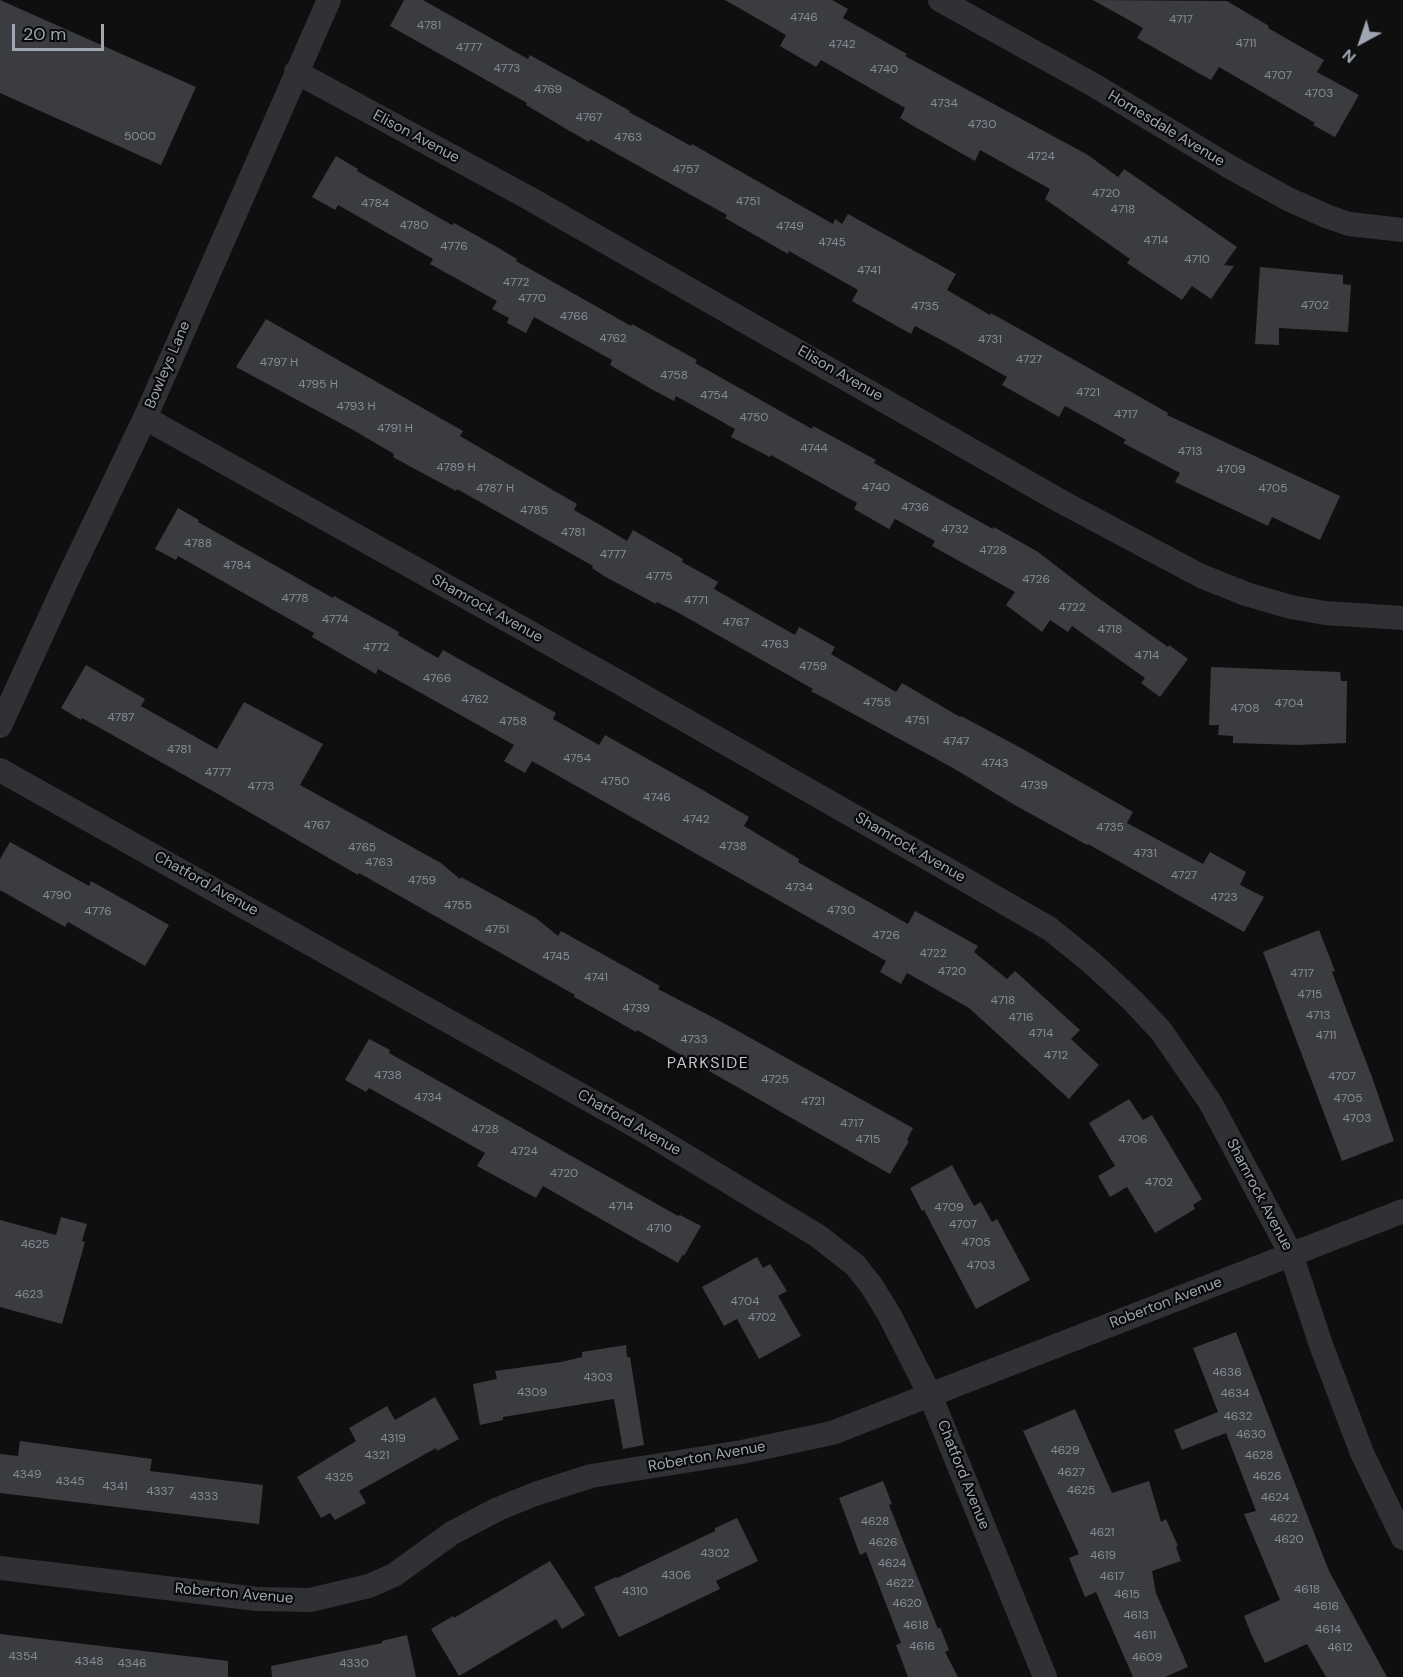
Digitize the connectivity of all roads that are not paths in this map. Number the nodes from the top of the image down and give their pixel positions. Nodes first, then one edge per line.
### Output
1 (329, 0) edge
2 (940, 0) edge
3 (296, 72) junction
4 (1403, 230) edge
5 (145, 418) junction
6 (1403, 618) edge
7 (0, 726) edge
8 (0, 770) edge
9 (1403, 1211) edge
10 (1291, 1254) junction
11 (930, 1395) junction
12 (1403, 1538) edge
13 (0, 1568) edge
14 (1045, 1677) edge

1 - 3 street, Bowleys Lane
2 - 4 street, Homesdale Avenue
3 - 5 street, Bowleys Lane
3 - 6 street, Elison Avenue
5 - 7 street, Bowleys Lane
5 - 10 street, Shamrock Avenue
8 - 11 street, Chatford Avenue
9 - 10 street, Roberton Avenue
10 - 11 street, Roberton Avenue
10 - 12 street, Shamrock Avenue
11 - 13 street, Roberton Avenue
11 - 14 street, Chatford Avenue

